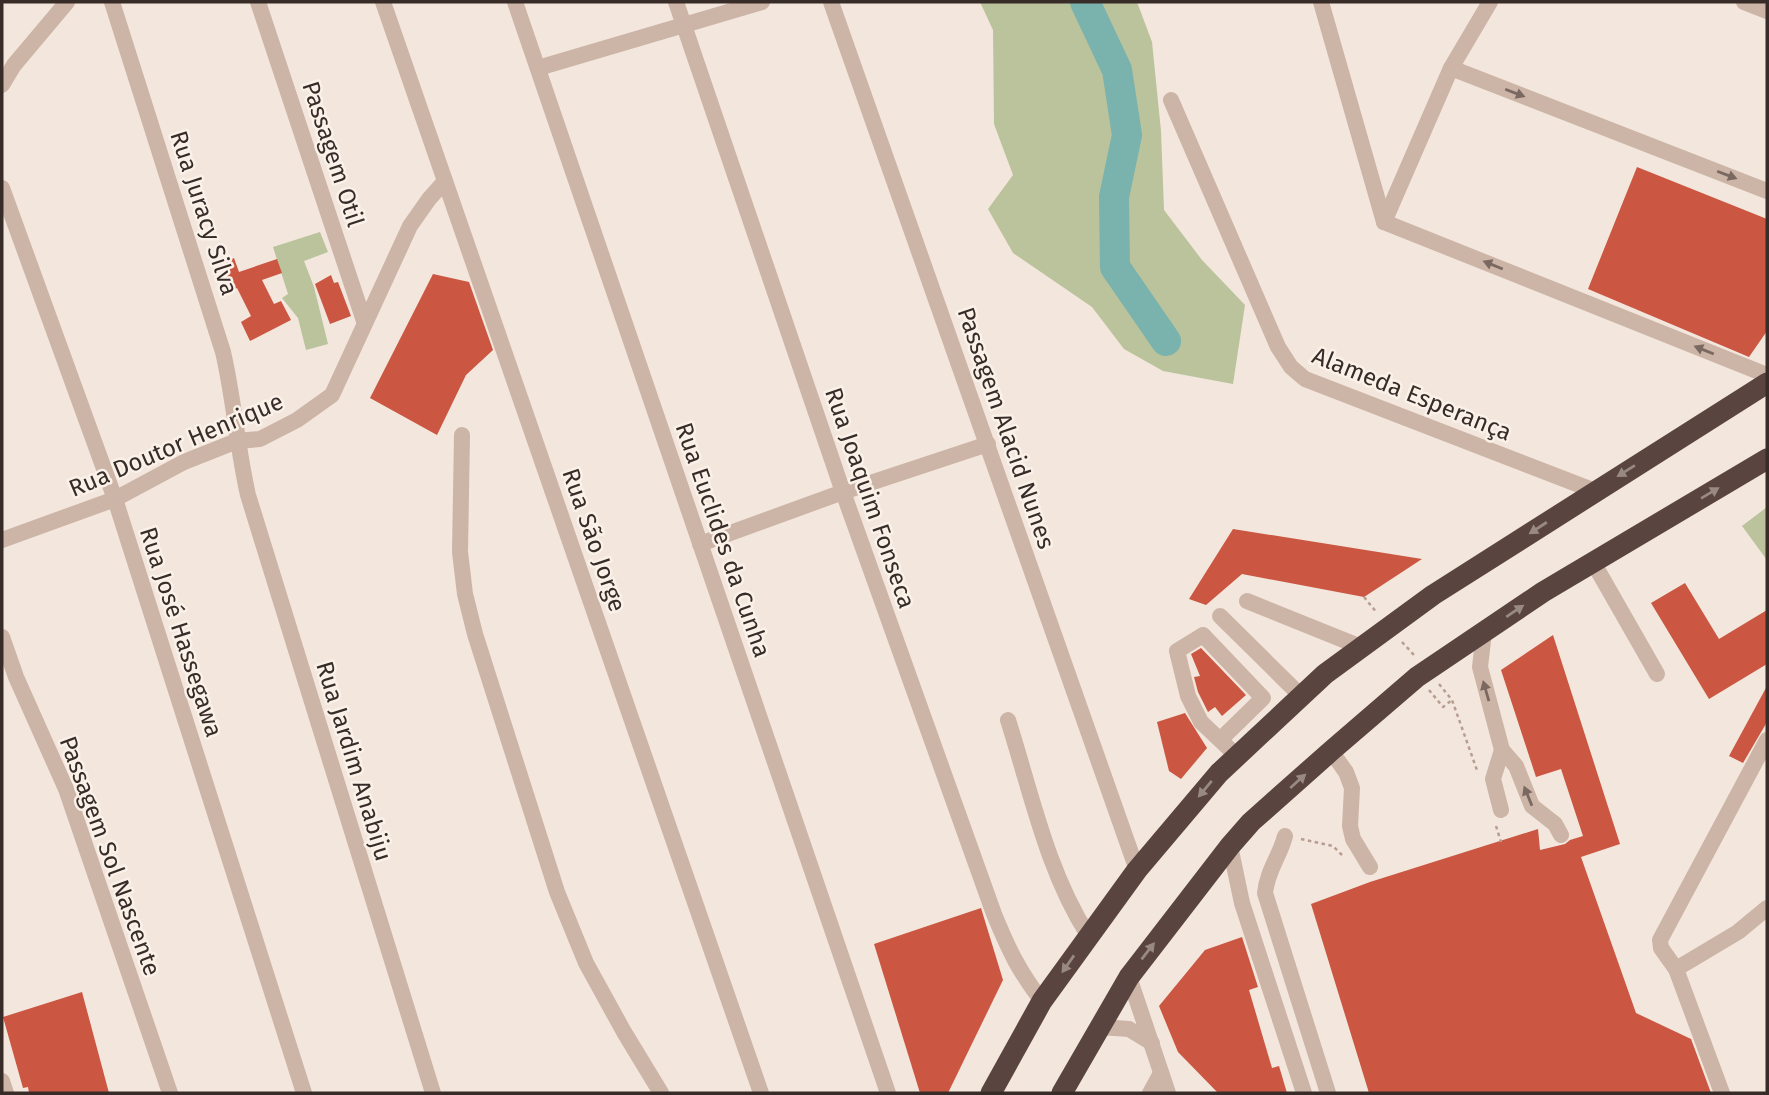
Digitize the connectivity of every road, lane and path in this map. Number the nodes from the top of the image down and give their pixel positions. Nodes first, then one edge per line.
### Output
1 (67, 2) edge
2 (112, 2) edge
3 (258, 2) edge
4 (383, 2) edge
5 (515, 2) edge
6 (676, 2) edge
7 (762, 2) edge
8 (831, 2) edge
9 (1321, 2) edge
10 (1490, 2) edge
11 (1744, 2) edge
12 (1767, 11) edge
13 (683, 25) junction
14 (538, 68) junction
15 (1451, 68) junction
16 (2, 85) edge
17 (1171, 100) dead end
18 (445, 181) junction
19 (2, 188) edge
20 (1767, 191) edge
21 (1384, 222) junction
22 (364, 321) junction
23 (1767, 375) edge
24 (1767, 383) edge
25 (462, 435) dead end
26 (237, 441) junction
27 (988, 444) junction
28 (1765, 460) edge
29 (1595, 491) junction
30 (843, 492) junction
31 (115, 499) junction
32 (2, 540) edge
33 (700, 544) junction
34 (1593, 562) junction
35 (1364, 597) dead end
36 (1247, 601) dead end
37 (1220, 616) dead end
38 (1381, 617) dead end
39 (1484, 632) junction
40 (2, 637) edge
41 (1399, 638) dead end
42 (1361, 647) junction
43 (1417, 659) dead end
44 (1657, 674) dead end
45 (1435, 679) dead end
46 (1430, 691) dead end
47 (1301, 696) junction
48 (1452, 700) junction
49 (1008, 720) dead end
50 (1220, 740) junction
51 (1767, 740) edge
52 (1502, 750) junction
53 (1331, 751) junction
54 (1237, 756) junction
55 (1479, 777) dead end
56 (1497, 813) joint
57 (1561, 835) dead end
58 (1285, 836) joint
59 (1501, 842) dead end
60 (1230, 846) junction
61 (1342, 855) dead end
62 (1370, 867) dead end
63 (1137, 870) junction
64 (1767, 908) edge
65 (1088, 935) junction
66 (1676, 969) junction
67 (1129, 976) junction
68 (1042, 1001) junction
69 (1100, 1027) junction
70 (1152, 1043) junction
71 (1161, 1073) junction
72 (2, 1082) edge
73 (6, 1093) edge
74 (170, 1093) edge
75 (304, 1093) edge
76 (433, 1093) edge
77 (661, 1093) edge
78 (761, 1093) edge
79 (888, 1093) edge
80 (991, 1093) edge
81 (1062, 1093) edge
82 (1150, 1093) edge
83 (1168, 1093) edge
84 (1304, 1093) edge
85 (1328, 1093) edge
86 (1723, 1093) edge

1 - 16 street
2 - 26 street, Rua Juracy Silva
3 - 22 street, Passagem Otil
4 - 18 street, Rua São Jorge
5 - 14 street, Rua Euclides da Cunha
6 - 13 street, Rua Joaquim Fonseca
7 - 13 street
8 - 27 street, Passagem Alacid Nunes
9 - 21 street
10 - 15 street
11 - 12 street
13 - 14 street
13 - 30 street, Rua Joaquim Fonseca
14 - 33 street, Rua Euclides da Cunha
15 -> 20 street
15 - 21 street
17 - 29 street, Alameda Esperança
18 - 22 street, Rua Doutor Henrique
18 - 78 street, Rua São Jorge
19 - 31 street, Rua José Hassegawa
23 -> 21 street
22 - 26 street, Rua Doutor Henrique
24 -> 29 highway
25 - 77 street
26 - 31 street, Rua Doutor Henrique
26 - 76 street, Rua Jardim Anabiju
27 - 30 street
27 - 63 street, Passagem Alacid Nunes
34 -> 28 highway
29 -> 42 highway
30 - 33 street
30 - 68 street, Rua Joaquim Fonseca
31 - 32 street, Rua Doutor Henrique
31 - 75 street, Rua José Hassegawa
33 - 79 street, Rua Euclides da Cunha
39 -> 34 highway
34 - 44 street
35 - 38 path
36 - 42 street
37 - 47 street
52 -> 39 street
39 - 53 highway
40 - 74 street, Passagem Sol Nascente
41 - 43 path
42 - 47 highway
45 - 48 path
46 - 48 path
47 - 54 highway
48 - 55 path
49 - 65 street
50 - 50 street
50 - 54 street
51 - 66 street
52 - 56 street
57 -> 52 street
60 -> 53 highway
53 - 62 street
54 -> 63 highway
56 - 59 path
58 - 61 path
58 - 85 street
67 -> 60 highway
60 - 84 street
63 - 65 highway
64 - 66 street
65 -> 68 highway
66 - 86 street
67 - 69 highway
67 - 70 street
68 - 80 highway
69 - 70 street
69 - 81 highway
70 - 71 street
71 - 82 street
71 - 83 street
72 - 73 street

